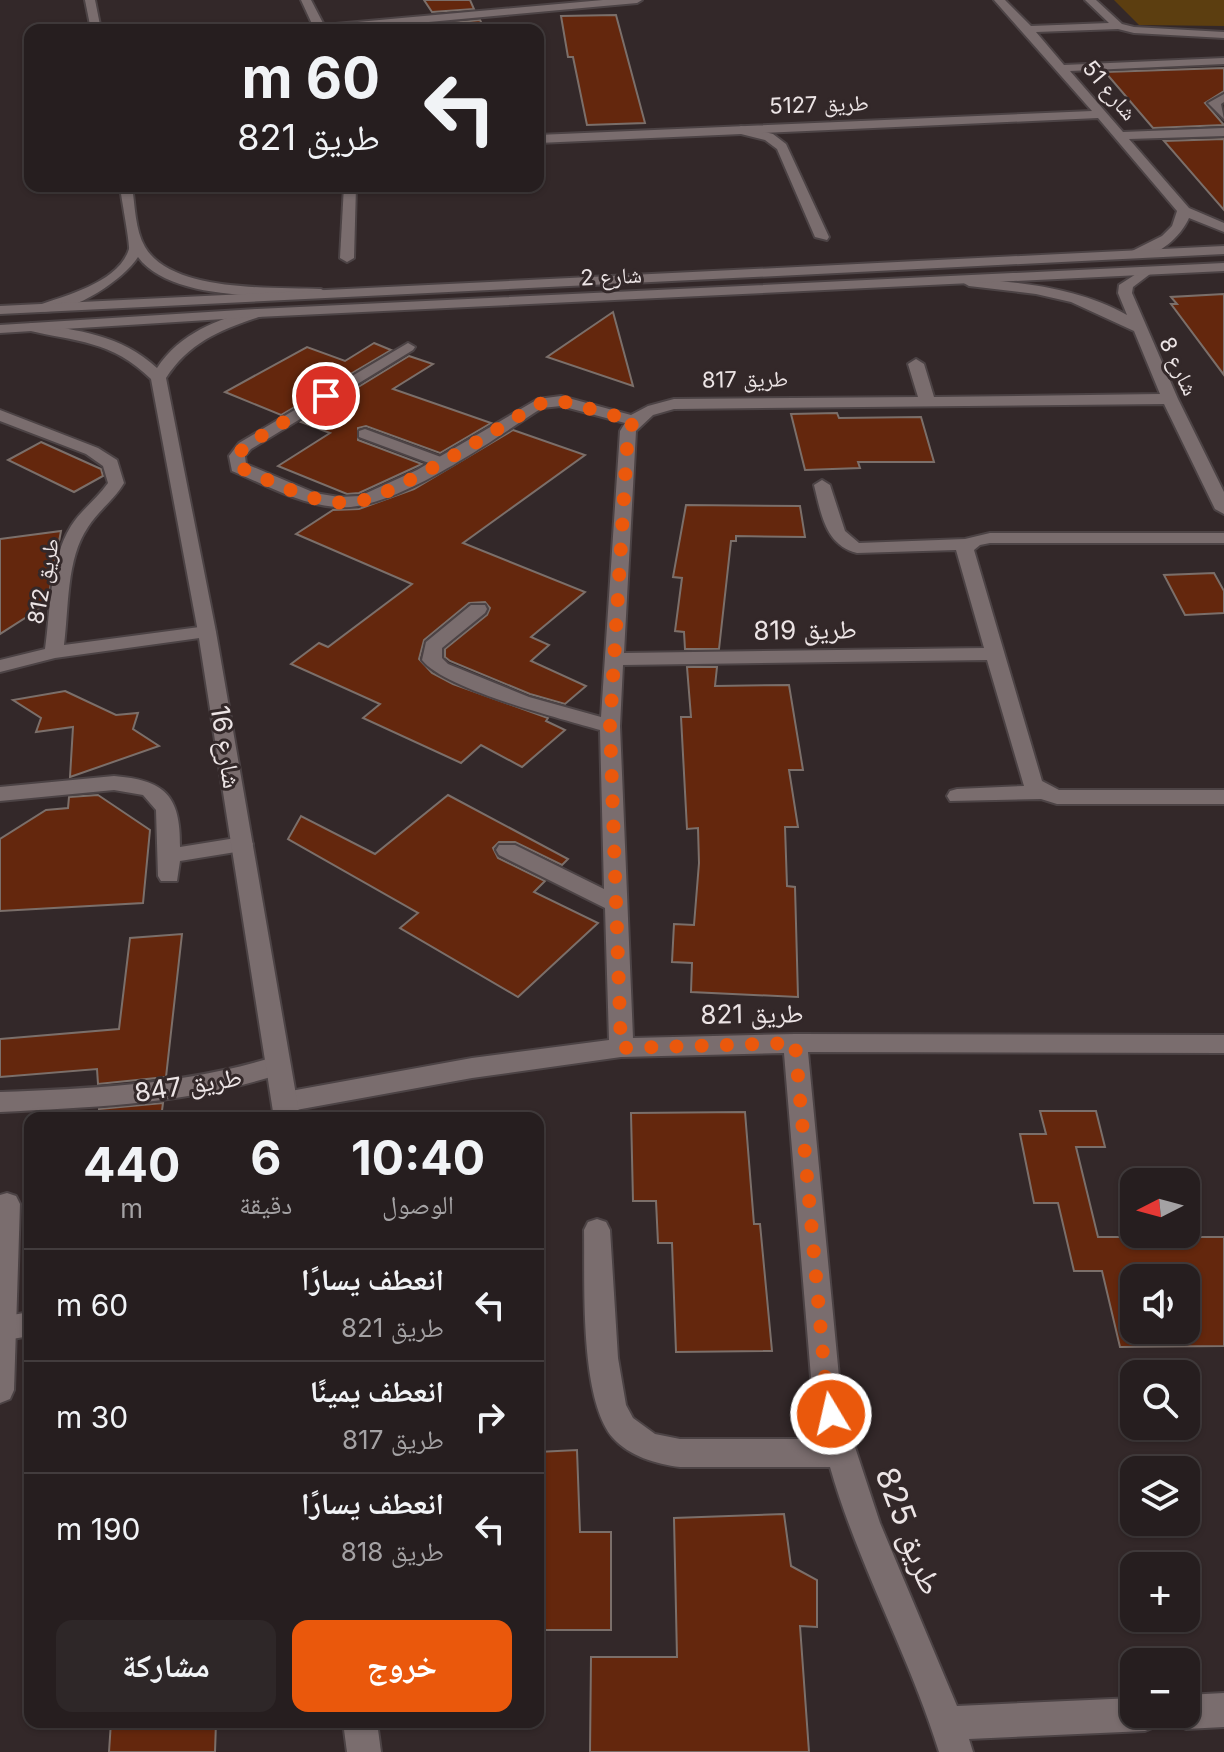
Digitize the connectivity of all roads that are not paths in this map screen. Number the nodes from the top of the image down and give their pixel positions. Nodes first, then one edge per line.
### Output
1 (90, 0) edge
2 (306, 0) edge
3 (637, 0) edge
4 (999, 0) edge
5 (1090, 0) edge
6 (95, 24) edge
7 (318, 24) edge
8 (396, 24) edge
9 (1118, 26) junction
10 (1028, 29) junction
11 (1224, 35) edge
12 (1224, 61) edge
13 (1062, 68) junction
14 (1224, 97) edge
15 (1101, 114) junction
16 (1224, 115) edge
17 (741, 130) junction
18 (1224, 132) edge
19 (1120, 136) junction
20 (544, 139) edge
21 (127, 192) edge
22 (350, 192) edge
23 (1184, 211) junction
24 (1224, 228) edge
25 (822, 237) dead end
26 (137, 246) junction
27 (1224, 250) edge
28 (1137, 254) junction
29 (347, 258) dead end
30 (1224, 267) edge
31 (1147, 271) junction
32 (969, 282) junction
33 (325, 294) junction
34 (44, 308) junction
35 (0, 310) edge
36 (257, 313) junction
37 (31, 327) junction
38 (1137, 327) junction
39 (0, 329) edge
40 (408, 347) dead end
41 (916, 364) dead end
42 (158, 378) junction
43 (1170, 399) junction
44 (927, 401) junction
45 (0, 415) edge
46 (634, 421) junction
47 (365, 434) dead end
48 (443, 463) junction
49 (822, 485) dead end
50 (1224, 509) edge
51 (1224, 538) edge
52 (968, 544) junction
53 (478, 609) dead end
54 (207, 632) junction
55 (54, 652) junction
56 (997, 654) junction
57 (614, 659) junction
58 (0, 666) edge
59 (610, 726) junction
60 (1043, 792) junction
61 (0, 794) edge
62 (957, 796) dead end
63 (1224, 797) edge
64 (242, 844) junction
65 (507, 850) dead end
66 (616, 904) junction
67 (795, 1043) junction
68 (1224, 1044) edge
69 (621, 1048) junction
70 (277, 1065) junction
71 (0, 1102) edge
72 (286, 1110) edge
73 (7, 1204) dead end
74 (597, 1230) dead end
75 (11, 1327) edge
76 (0, 1390) edge
77 (841, 1453) junction
78 (1224, 1710) edge
79 (1200, 1711) edge
80 (1120, 1717) edge
81 (361, 1728) edge
82 (952, 1738) edge
83 (364, 1752) edge

1 - 6 street
2 - 7 street
3 - 8 street
4 - 10 street, شارع 51
5 - 9 street
9 - 10 street
9 - 11 street
10 - 13 street, شارع 51
12 - 13 street
13 - 15 street, شارع 51
14 - 16 street
15 - 17 street, طريق 5127
15 - 19 street, شارع 51
17 - 20 street, طريق 5127
17 - 25 street
18 - 19 street
19 - 23 street, شارع 51
21 - 26 street
22 - 29 street
23 - 24 street, شارع 51
23 - 28 street
26 - 33 street
26 - 34 street
27 - 28 street, شارع 2
28 - 33 street, شارع 2
30 - 31 street, شارع 2
31 - 32 street, شارع 2
31 - 38 street, شارع 8
32 - 36 street, شارع 2
32 - 38 street, شارع 8
33 - 34 street, شارع 2
34 - 35 street, شارع 2
36 - 37 street, شارع 2
36 - 42 street
37 - 39 street, شارع 2
37 - 42 street
38 - 43 street, شارع 8
40 - 48 street
41 - 44 street
42 - 54 street, شارع 16
43 - 44 street, طريق 817
43 - 50 street, شارع 8
44 - 46 street, طريق 817
45 - 55 street, طريق 812
46 - 48 street
46 - 57 street
47 - 48 street
49 - 52 street
51 - 52 street
52 - 56 street
53 - 59 street
54 - 55 street, طريق 812
54 - 64 street, شارع 16
55 - 58 street, طريق 812
56 - 57 street, طريق 819
56 - 60 street
57 - 59 street
59 - 66 street
60 - 62 street
60 - 63 street
61 - 64 street
64 - 70 street, شارع 16
65 - 66 street
66 - 69 street
67 - 68 street, طريق 821
67 - 69 street, طريق 821
67 - 77 street, طريق 825
69 - 72 street, طريق 821
70 - 71 street, طريق 847
70 - 72 street, شارع 16
73 - 75 street
74 - 77 street
75 - 76 street
77 - 82 street, طريق 825
78 - 79 street
80 - 82 street
81 - 83 street

